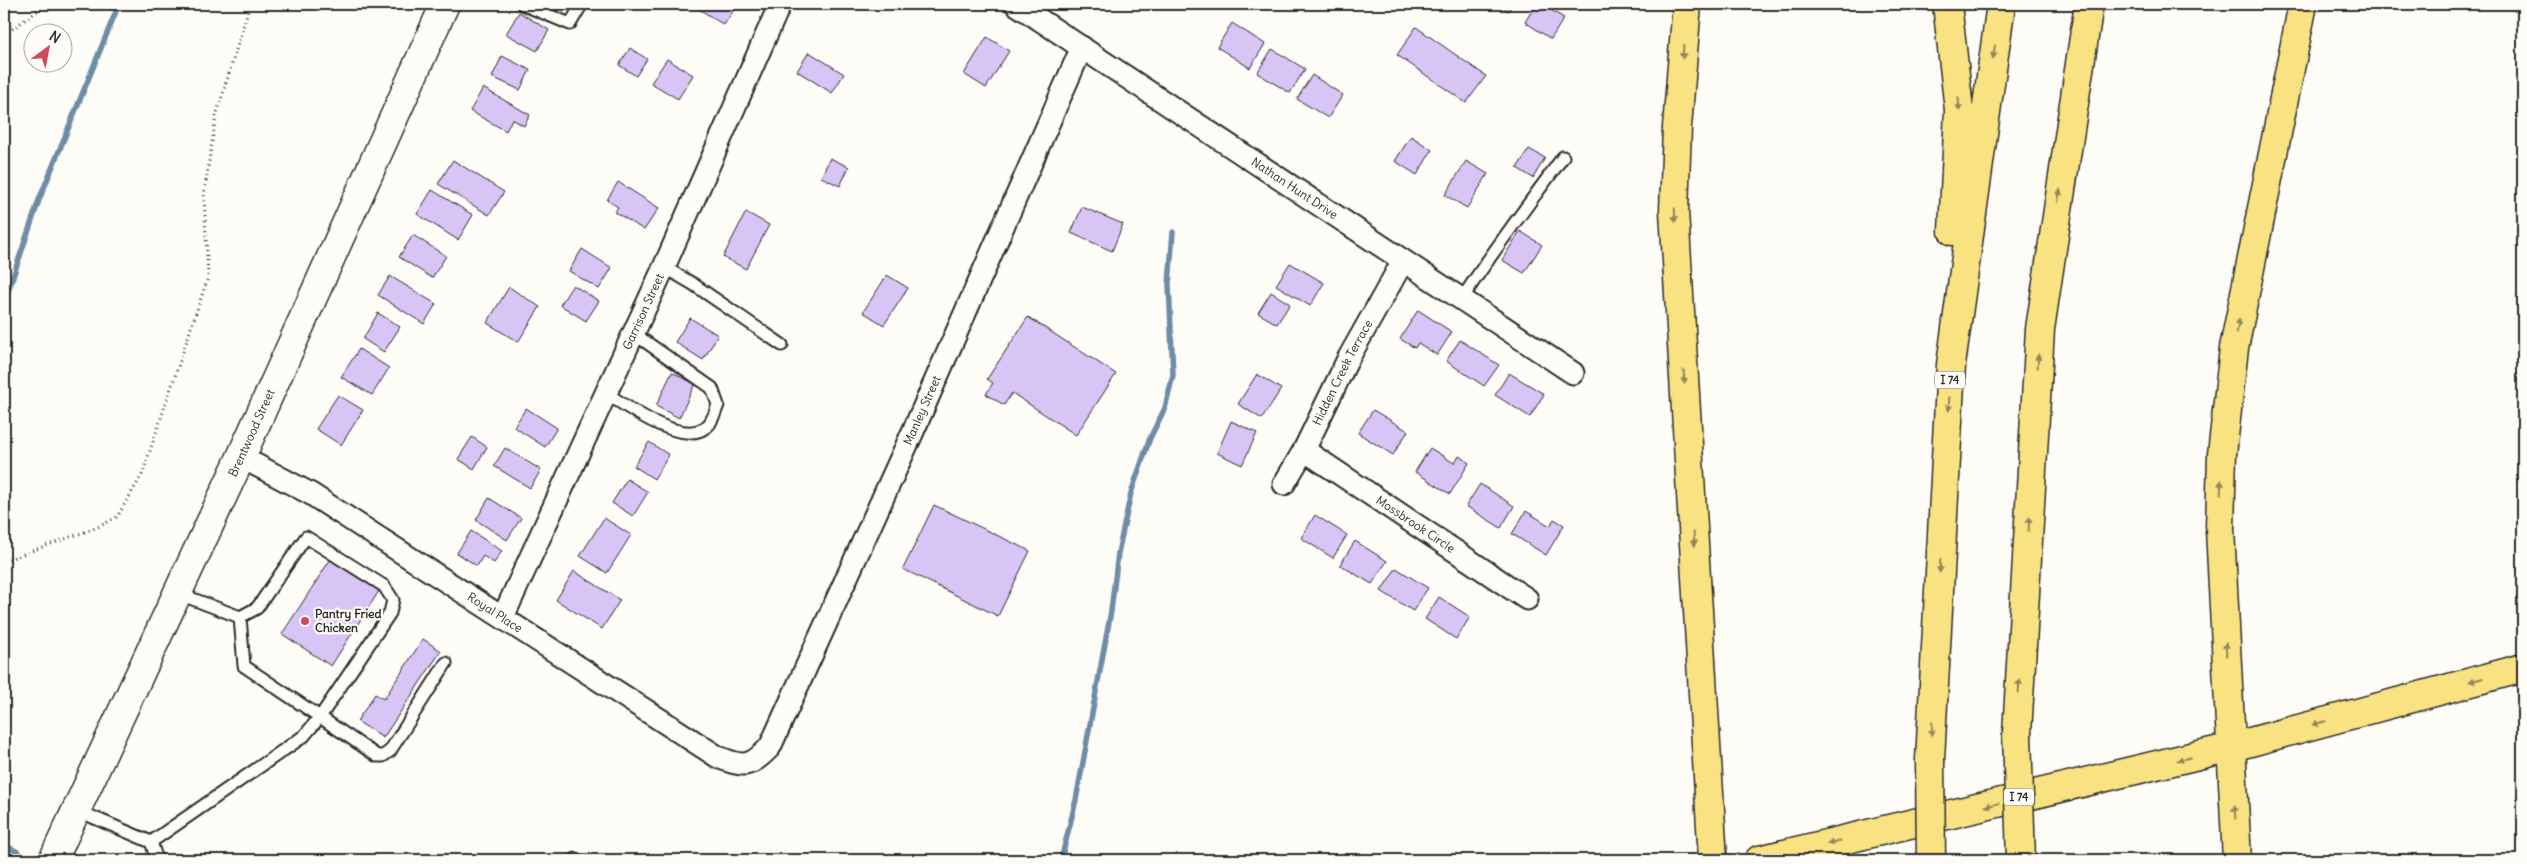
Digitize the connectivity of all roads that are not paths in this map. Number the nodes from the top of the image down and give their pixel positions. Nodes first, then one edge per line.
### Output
1 (445, 4) edge
2 (522, 4) edge
3 (582, 4) edge
4 (780, 4) edge
5 (1016, 4) edge
6 (1687, 4) edge
7 (1947, 4) edge
8 (2001, 4) edge
9 (2089, 4) edge
10 (2103, 4) edge
11 (2302, 4) edge
12 (1082, 47) junction
13 (2076, 79) junction
14 (1563, 157) dead end
15 (1403, 261) junction
16 (664, 267) junction
17 (1462, 299) junction
18 (633, 334) junction
19 (782, 345) dead end
20 (1951, 365) junction
21 (1573, 373) dead end
22 (606, 393) junction
23 (1304, 450) junction
24 (241, 457) junction
25 (1284, 484) dead end
26 (177, 593) junction
27 (1527, 599) dead end
28 (240, 617) junction
29 (502, 617) junction
30 (446, 664) dead end
31 (2523, 668) edge
32 (320, 717) junction
33 (2232, 747) junction
34 (748, 763) joint
35 (76, 810) junction
36 (150, 842) junction
37 (52, 860) edge
38 (157, 860) edge
39 (1713, 860) edge
40 (1759, 860) edge
41 (1931, 860) edge
42 (2021, 860) edge
43 (2237, 860) edge

1 - 24 main road, Brentwood Street
2 - 3 lane
4 - 16 street, Garrison Street
5 - 12 street, Nathan Hunt Drive
6 -> 39 highway
7 -> 20 highway
8 -> 20 highway, I 74
9 - 13 highway, I 74
10 - 13 highway
33 -> 11 highway
12 - 15 street, Nathan Hunt Drive
12 - 34 street, Manley Street
42 -> 13 highway, I 74, bridge
14 - 17 lane
15 - 17 street, Nathan Hunt Drive
15 - 23 street, Hidden Creek Terrace
16 - 18 street, Garrison Street
16 - 19 lane
17 - 21 street, Nathan Hunt Drive
18 - 22 street, Garrison Street
18 - 22 lane
20 -> 41 highway, I 74, bridge
22 - 29 street, Garrison Street
23 - 25 street, Hidden Creek Terrace
23 - 27 street, Mossbrook Circle
24 - 26 main road, Brentwood Street
24 - 29 street, Royal Place
26 - 28 lane
26 - 35 main road, Brentwood Street
28 - 32 lane
28 - 32 lane
29 - 34 street, Royal Place
30 - 32 lane
31 -> 33 highway
32 - 36 lane
33 -> 40 highway
43 -> 33 highway
35 - 36 lane
35 - 37 main road, Brentwood Street
36 - 38 lane

